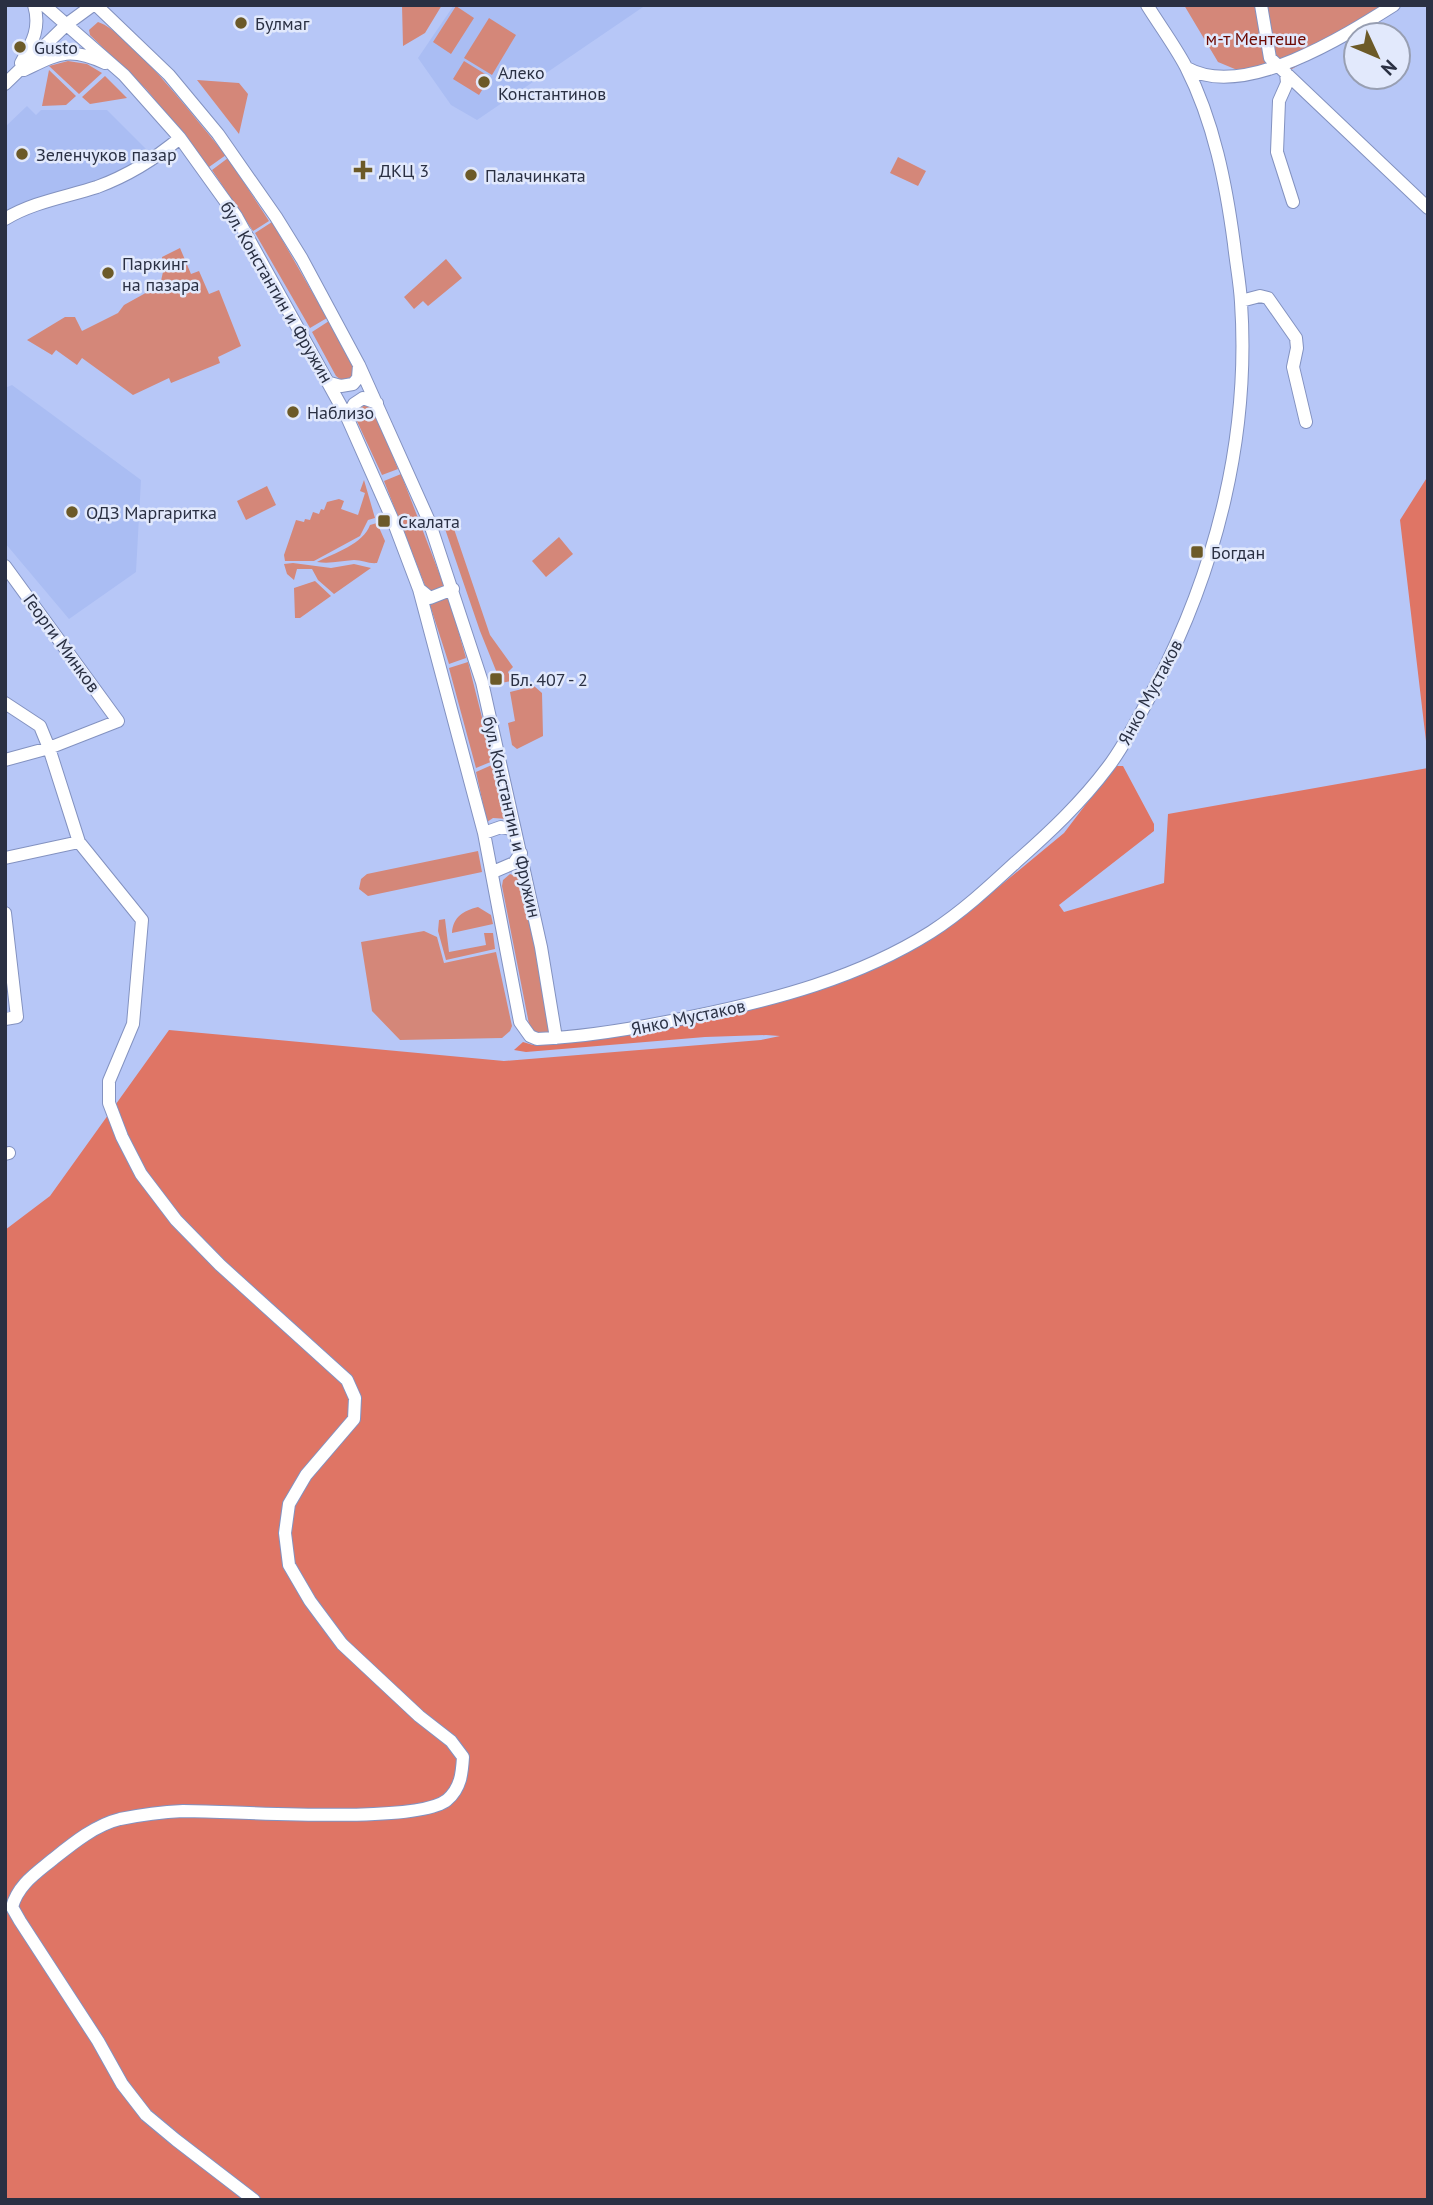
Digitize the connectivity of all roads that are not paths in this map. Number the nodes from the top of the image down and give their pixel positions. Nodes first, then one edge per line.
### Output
1 (34, 5) edge
2 (44, 5) edge
3 (95, 5) edge
4 (1147, 5) edge
5 (1261, 5) edge
6 (1394, 5) edge
7 (67, 24) junction
8 (115, 68) junction
9 (1187, 68) junction
10 (1283, 70) junction
11 (10, 80) edge
12 (180, 138) junction
13 (1293, 202) dead end
14 (1428, 208) edge
15 (5, 219) edge
16 (1241, 301) junction
17 (359, 365) junction
18 (330, 383) junction
19 (377, 403) junction
20 (347, 417) junction
21 (1306, 422) dead end
22 (5, 566) edge
23 (419, 589) junction
24 (453, 589) junction
25 (5, 703) edge
26 (49, 748) junction
27 (5, 760) edge
28 (515, 830) junction
29 (484, 833) junction
30 (79, 842) junction
31 (521, 853) junction
32 (489, 857) junction
33 (5, 858) edge
34 (509, 866) junction
35 (493, 872) junction
36 (5, 913) edge
37 (7, 936) edge
38 (11, 1018) edge
39 (556, 1038) junction
40 (254, 2200) edge

1 - 11 street
2 - 7 street, бул. Константин и Фружин
3 - 7 street
3 - 17 street, бул. Константин и Фружин
4 - 9 street, Янко Мустаков
5 - 10 street
6 - 10 street
7 - 8 street, бул. Константин и Фружин
7 - 11 street
8 - 11 street
8 - 12 street, бул. Константин и Фружин
9 - 10 street
9 - 16 street, Янко Мустаков
10 - 13 street
10 - 14 street
12 - 15 street
12 - 18 street, бул. Константин и Фружин
16 - 21 street
16 - 39 street, Янко Мустаков
17 - 18 street
17 - 19 street, бул. Константин и Фружин
18 - 20 street, бул. Константин и Фружин
19 - 20 street
19 - 24 street, бул. Константин и Фружин
20 - 23 street, бул. Константин и Фружин
22 - 26 street, Георги Минков
23 - 24 street
23 - 29 street, бул. Константин и Фружин
24 - 28 street, бул. Константин и Фружин
25 - 26 street
26 - 27 street
26 - 30 street
28 - 29 street
28 - 31 street, бул. Константин и Фружин
29 - 32 street
30 - 33 street
30 - 40 street
31 - 34 street
31 - 39 street, бул. Константин и Фружин
32 - 34 street
32 - 35 street
34 - 35 street
35 - 39 street, бул. Константин и Фружин
36 - 37 street
37 - 38 street

